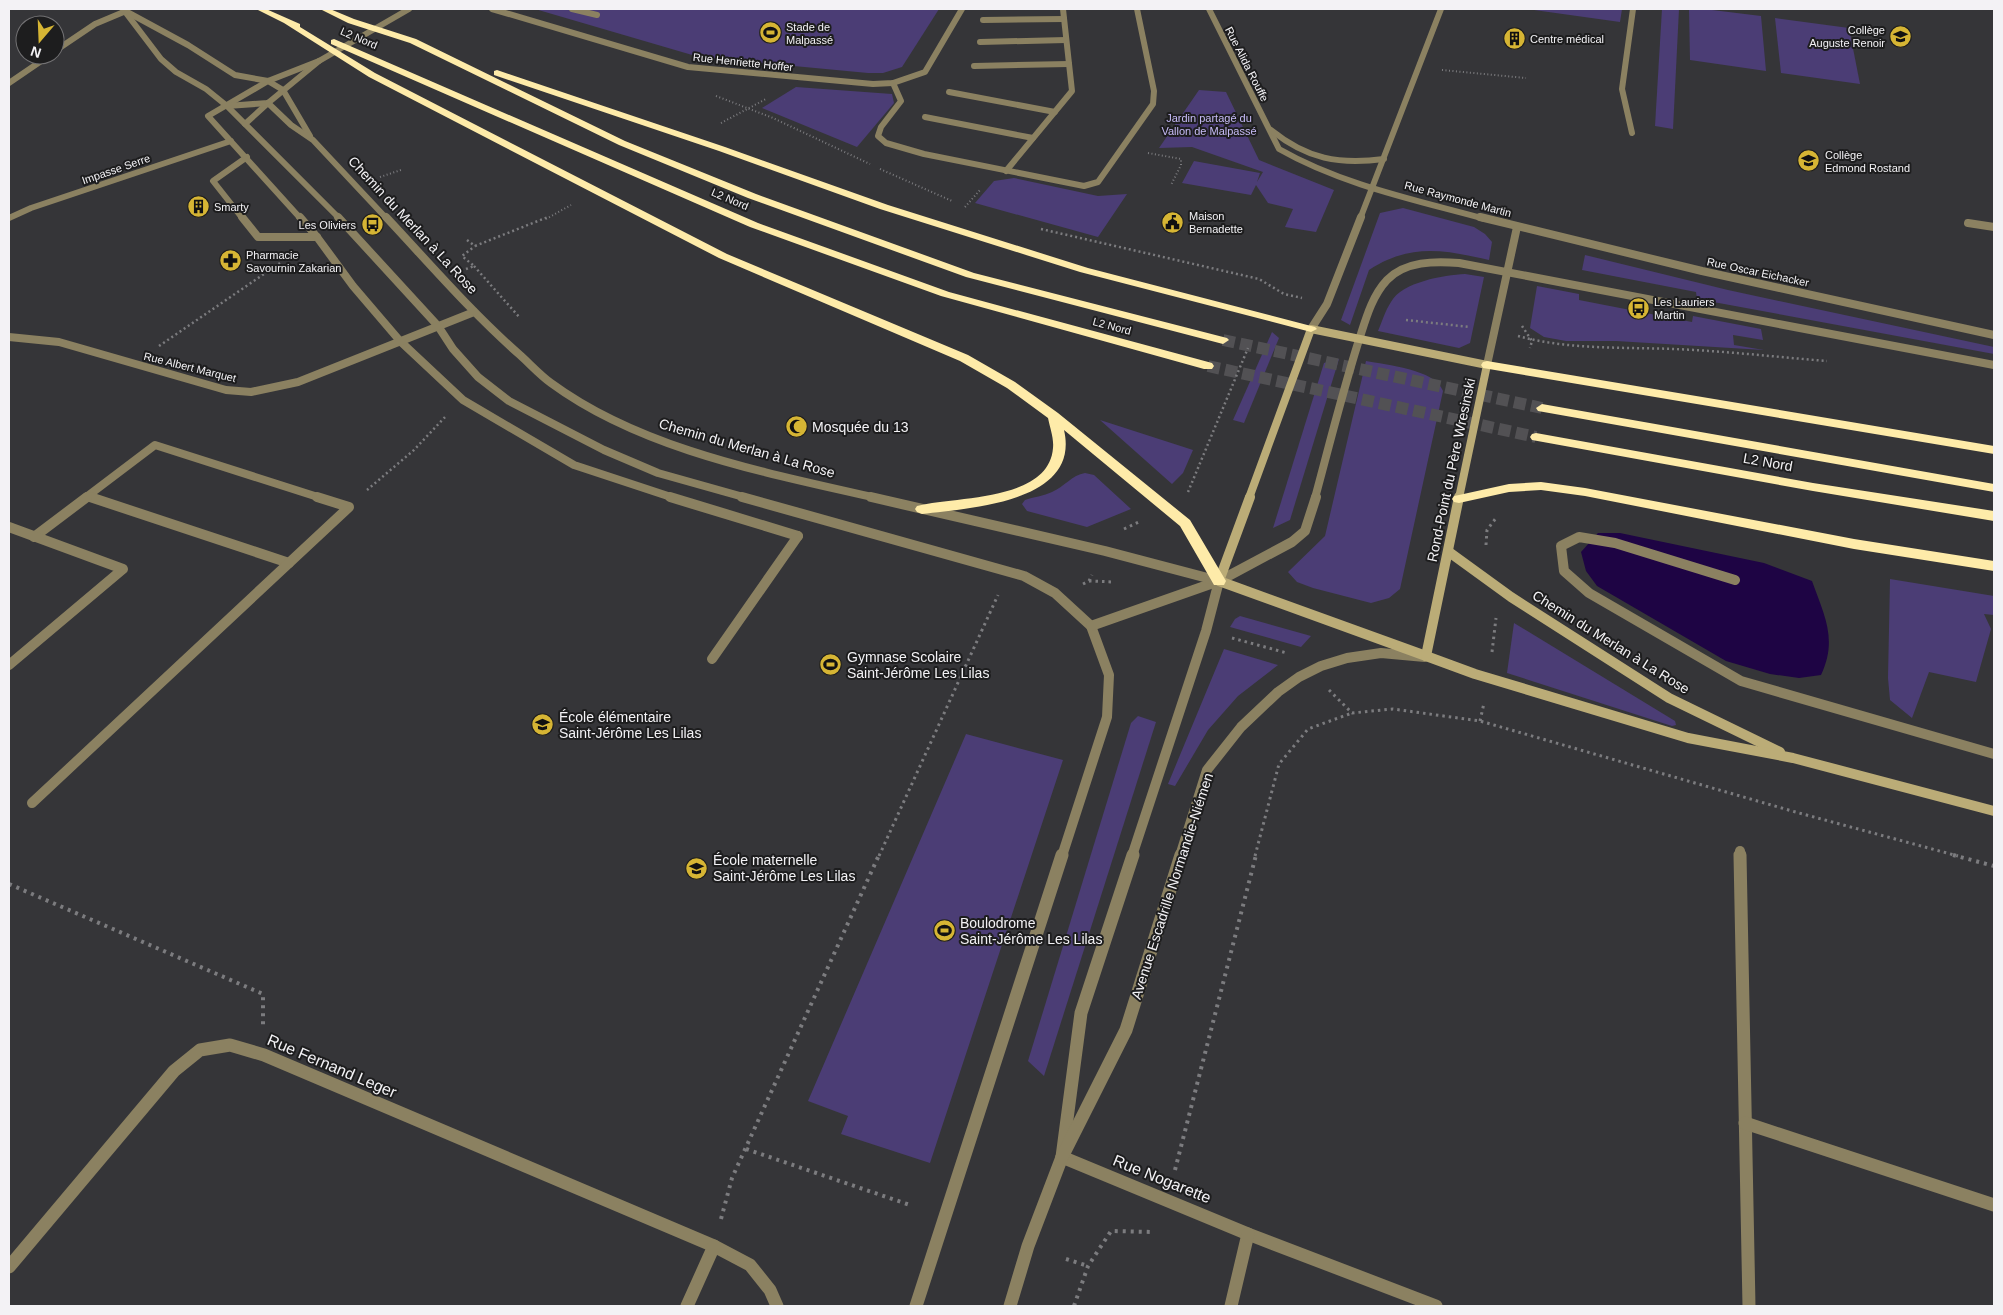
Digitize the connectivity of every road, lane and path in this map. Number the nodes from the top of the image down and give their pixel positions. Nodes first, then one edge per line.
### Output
1 (260, 9) edge
2 (324, 9) edge
3 (492, 9) edge
4 (572, 9) edge
5 (962, 9) edge
6 (1063, 9) edge
7 (1137, 9) edge
8 (1208, 9) edge
9 (1441, 9) edge
10 (1634, 9) edge
11 (125, 10) edge
12 (407, 10) edge
13 (597, 14) dead end
14 (1064, 19) junction
15 (983, 20) dead end
16 (288, 23) junction
17 (1066, 40) junction
18 (413, 41) junction
19 (980, 42) dead end
20 (65, 44) edge
21 (319, 61) junction
22 (1069, 64) junction
23 (35, 65) edge
24 (974, 66) dead end
25 (1419, 68) junction
26 (1526, 78) dead end
27 (268, 81) junction
28 (9, 83) edge
29 (893, 83) junction
30 (283, 90) junction
31 (949, 92) dead end
32 (713, 94) dead end
33 (268, 103) junction
34 (227, 106) junction
35 (749, 108) junction
36 (1055, 112) junction
37 (740, 113) dead end
38 (925, 118) dead end
39 (244, 124) junction
40 (1268, 128) junction
41 (1632, 133) dead end
42 (1034, 138) junction
43 (313, 140) junction
44 (231, 141) junction
45 (1123, 148) junction
46 (247, 157) junction
47 (1384, 159) junction
48 (1006, 171) junction
49 (1171, 185) dead end
50 (1373, 188) junction
51 (957, 203) dead end
52 (965, 207) dead end
53 (974, 209) dead end
54 (9, 218) edge
55 (542, 220) dead end
56 (1968, 223) dead end
57 (1036, 227) dead end
58 (1517, 227) junction
59 (1994, 227) edge
60 (317, 237) junction
61 (467, 240) dead end
62 (1508, 272) junction
63 (1304, 298) dead end
64 (474, 312) junction
65 (1404, 320) dead end
66 (438, 326) junction
67 (1472, 327) dead end
68 (1310, 329) junction
69 (1994, 335) edge
70 (1517, 336) dead end
71 (9, 337) edge
72 (1360, 339) junction
73 (1224, 340) tunnel mouth
74 (400, 341) junction
75 (1250, 344) dead end
76 (1834, 362) dead end
77 (132, 364) junction
78 (1487, 365) junction
79 (1994, 365) edge
80 (1208, 366) tunnel mouth
81 (462, 400) junction
82 (1542, 408) tunnel mouth
83 (1054, 416) junction
84 (1536, 437) tunnel mouth
85 (1994, 450) edge
86 (380, 478) dead end
87 (1994, 488) edge
88 (1187, 495) dead end
89 (88, 496) junction
90 (1459, 499) junction
91 (922, 509) junction
92 (1499, 516) dead end
93 (1994, 516) edge
94 (9, 528) edge
95 (34, 537) junction
96 (1489, 551) dead end
97 (1449, 552) junction
98 (289, 563) junction
99 (1994, 566) edge
100 (1735, 580) dead end
101 (1219, 581) junction
102 (999, 592) dead end
103 (1497, 610) dead end
104 (1092, 626) junction
105 (1232, 638) dead end
106 (1292, 654) dead end
107 (1492, 655) dead end
108 (1426, 657) junction
109 (712, 659) dead end
110 (9, 665) edge
111 (1329, 689) dead end
112 (1486, 695) dead end
113 (1352, 713) junction
114 (1480, 721) junction
115 (1994, 754) edge
116 (1793, 758) junction
117 (32, 803) dead end
118 (1994, 810) edge
119 (1740, 851) dead end
120 (1994, 866) edge
121 (9, 884) edge
122 (263, 994) dead end
123 (1746, 1123) junction
124 (746, 1149) junction
125 (1062, 1158) junction
126 (1175, 1170) dead end
127 (910, 1205) dead end
128 (1994, 1206) edge
129 (1153, 1232) dead end
130 (1248, 1234) junction
131 (714, 1246) junction
132 (1066, 1259) dead end
133 (1088, 1266) junction
134 (9, 1267) edge
135 (687, 1306) edge
136 (777, 1306) edge
137 (916, 1306) edge
138 (1010, 1306) edge
139 (1074, 1306) edge
140 (1231, 1306) edge
141 (1436, 1306) edge
142 (1749, 1306) edge

1 - 16 highway, L2 Nord
2 - 18 highway, L2 Nord
3 - 29 street, Rue Henriette Hoffer
4 - 13 street
5 - 29 street, Rue Henriette Hoffer
6 - 14 street
7 - 45 street
8 - 40 street, Rue Alida Rouffe
9 - 25 street
10 - 41 street
11 - 20 street
11 - 27 street, Chemin du Merlan à La Rose
11 - 34 street
12 - 21 street
14 - 15 street
14 - 17 street
16 - 80 highway, L2 Nord
16 - 83 highway
17 - 19 street
17 - 22 street
18 - 68 highway
18 - 73 highway, L2 Nord
21 - 27 street
21 - 30 street
22 - 24 street
22 - 36 street
23 - 28 street
25 - 26 path
25 - 47 street
27 - 30 street, Chemin du Merlan à La Rose
27 - 34 street
29 - 48 street
30 - 33 street
30 - 43 street, Chemin du Merlan à La Rose
31 - 36 street
32 - 35 path
33 - 34 street
33 - 39 street
33 - 43 street, Chemin du Merlan à La Rose
34 - 39 street
34 - 44 street
35 - 37 path
35 - 51 path
36 - 42 street
38 - 42 street
39 - 66 street
40 - 47 street, Rue Alida Rouffe
40 - 50 street, Rue Alida Rouffe
42 - 48 street
43 - 64 street, Chemin du Merlan à La Rose
44 - 46 street
44 - 54 street, Impasse Serre
45 - 48 street
45 - 49 path
46 - 60 street
46 - 60 street
47 - 50 street
50 - 58 street, Rue Raymonde Martin
50 - 68 street
52 - 53 path
55 - 61 path
56 - 59 street
57 - 63 path
58 - 62 street, Rue Raymonde Martin
58 - 69 street, Rue Oscar Eichacker
60 - 74 street
60 - 77 path
62 - 72 street
62 - 78 street, Rue Raymonde Martin
62 - 79 street
64 - 66 street, Rue Albert Marquet
64 - 91 street, Chemin du Merlan à La Rose
65 - 67 path
66 - 74 street, Rue Albert Marquet
66 - 104 street
68 - 72 main road, Rond-Point du Père Wresinski
68 - 101 main road
70 - 76 path
71 - 77 street, Rue Albert Marquet
72 - 78 main road, Rond-Point du Père Wresinski
72 - 101 street
74 - 77 street, Rue Albert Marquet
74 - 81 street
75 - 88 path
78 - 85 highway
78 - 90 main road, Rond-Point du Père Wresinski
81 - 86 path
81 - 109 street
82 - 87 highway, L2 Nord
83 - 91 highway
83 - 101 highway
84 - 93 highway, L2 Nord
89 - 95 street
89 - 98 street
89 - 98 street
90 - 97 main road, Rond-Point du Père Wresinski
90 - 99 highway
91 - 101 street, Chemin du Merlan à La Rose
92 - 96 path
94 - 95 street
95 - 110 street
97 - 108 main road, Rond-Point du Père Wresinski
97 - 116 main road, Chemin du Merlan à La Rose
98 - 117 street
100 - 115 street
101 - 104 street
101 - 108 main road
101 - 125 street, Avenue Escadrille Normandie-Niémen
102 - 124 path
103 - 107 path
104 - 137 street
105 - 106 path
108 - 116 main road, Chemin du Merlan à La Rose
108 - 125 street, Avenue Escadrille Normandie-Niémen
111 - 113 path
112 - 114 path
113 - 114 path
113 - 126 path
114 - 120 path
116 - 118 main road, Chemin du Merlan à La Rose
119 - 123 street
121 - 122 path
123 - 128 street
123 - 142 street
124 - 127 path
124 - 131 path
125 - 130 street, Rue Nogarette
125 - 138 street, Avenue Escadrille Normandie-Niémen
129 - 133 path
130 - 140 street
130 - 141 street, Rue Nogarette
131 - 134 street, Rue Fernand Leger
131 - 135 street
131 - 136 street, Rue Fernand Leger
132 - 133 path
133 - 139 path

